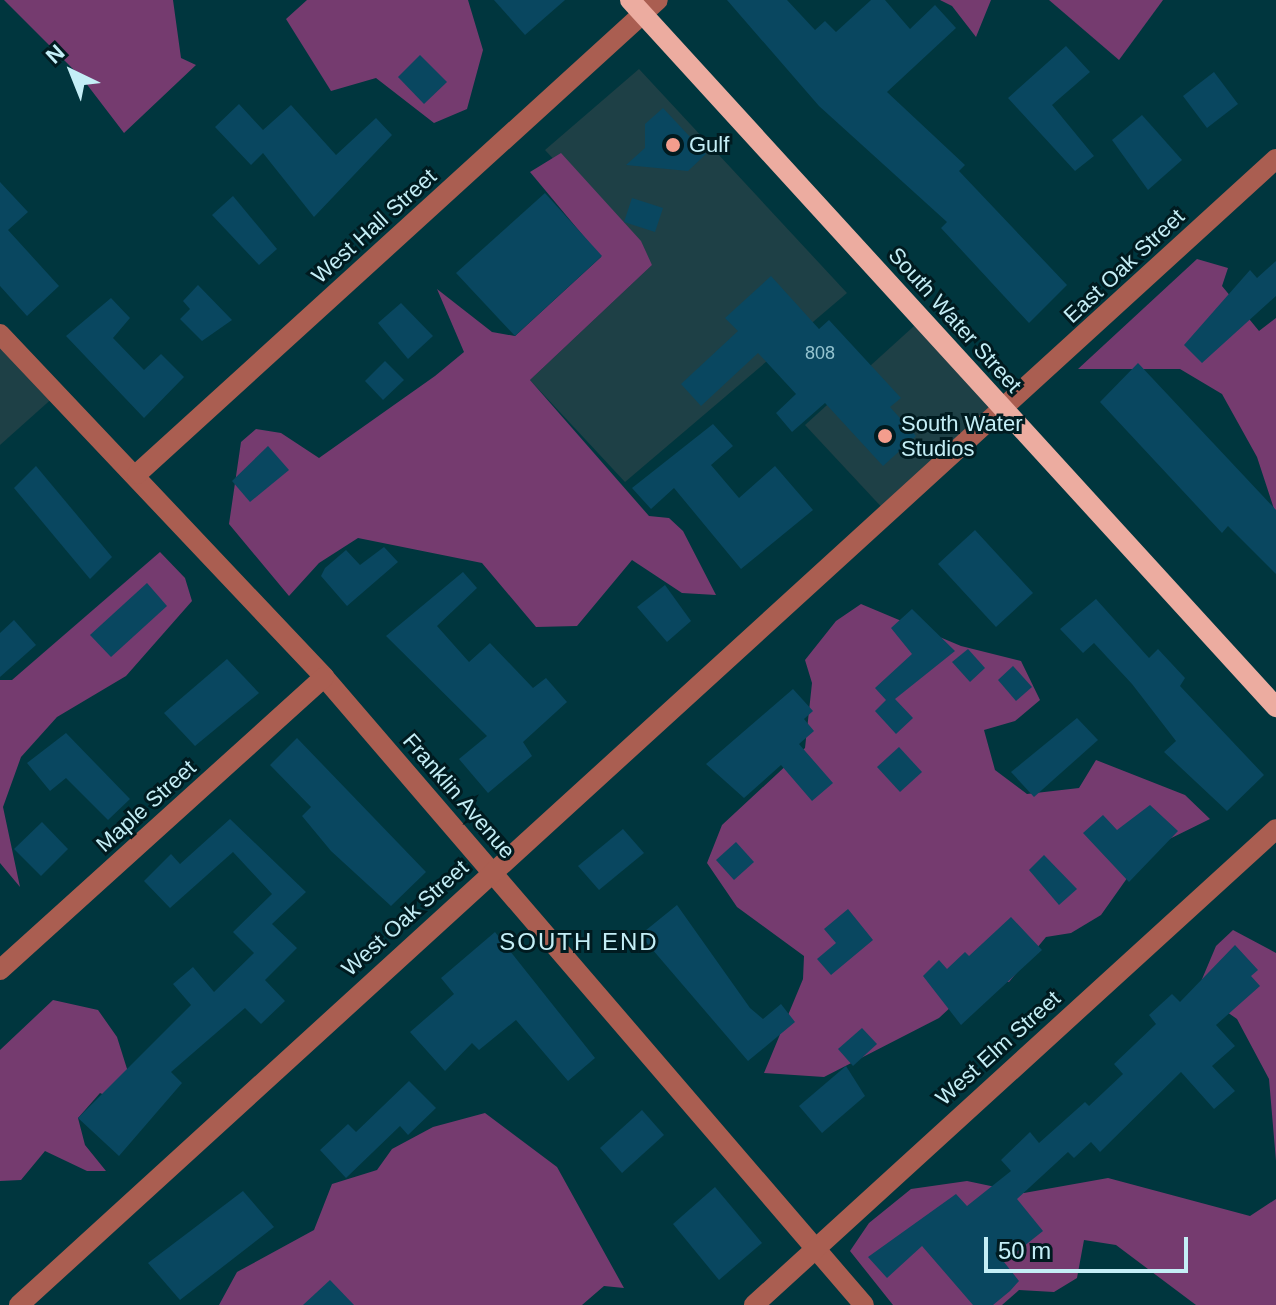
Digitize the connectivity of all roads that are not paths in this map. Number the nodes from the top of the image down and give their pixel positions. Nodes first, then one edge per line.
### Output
1 (644, 5) edge
2 (1276, 159) edge
3 (0, 334) edge
4 (1004, 409) junction
5 (137, 474) junction
6 (324, 677) junction
7 (1276, 707) edge
8 (1276, 829) edge
9 (493, 872) junction
10 (0, 970) edge
11 (815, 1249) junction
12 (19, 1305) edge
13 (754, 1305) edge
14 (864, 1305) edge

1 - 4 main road, South Water Street
1 - 5 street, West Hall Street
2 - 4 street, East Oak Street
3 - 5 street, Franklin Avenue
4 - 7 main road, South Water Street
4 - 9 street, West Oak Street
5 - 6 street, Franklin Avenue
6 - 9 street, Franklin Avenue
6 - 10 street, Maple Street
8 - 11 street, West Elm Street
9 - 11 street, Franklin Avenue
9 - 12 street, West Oak Street
11 - 13 street, West Elm Street
11 - 14 street, Franklin Avenue

